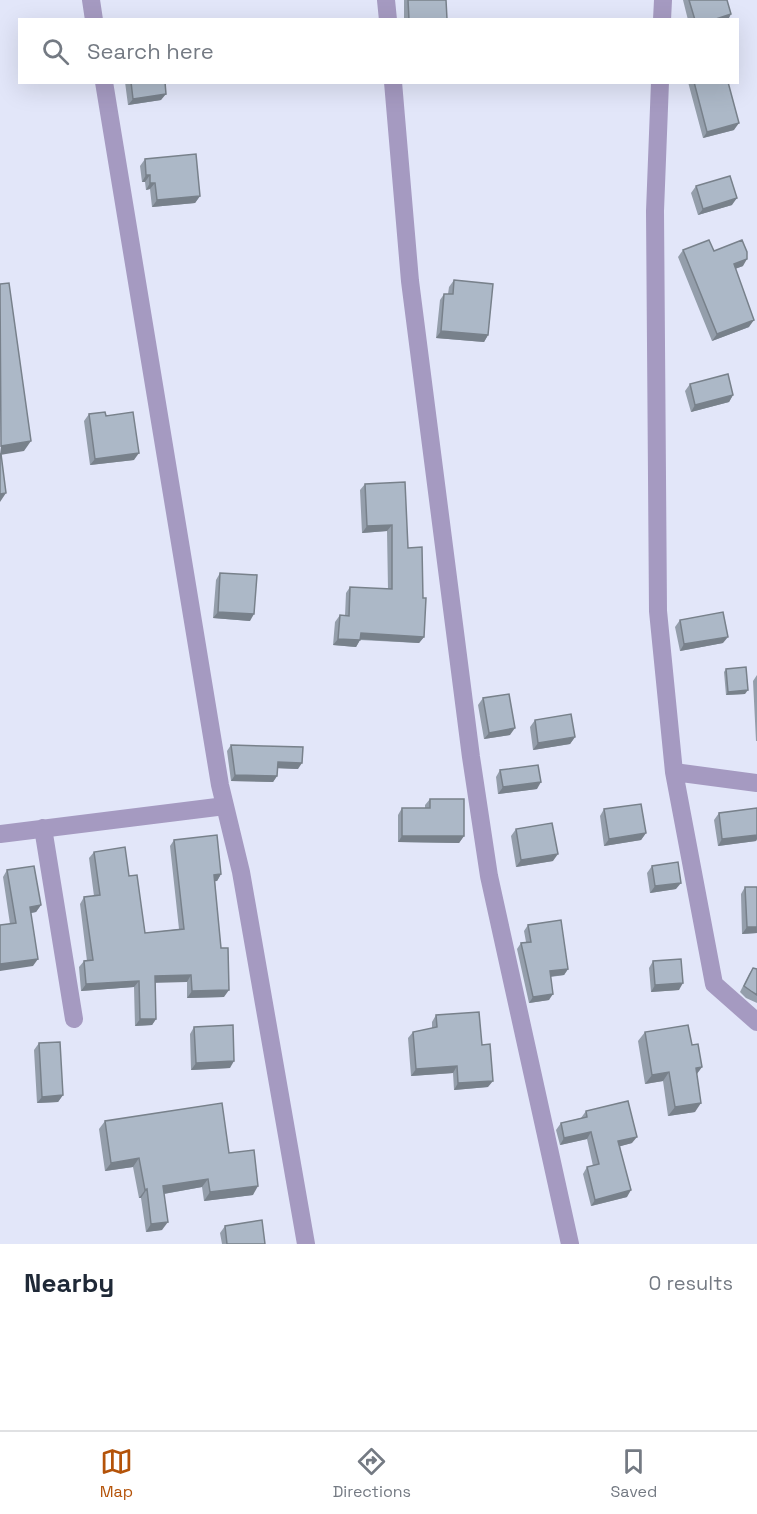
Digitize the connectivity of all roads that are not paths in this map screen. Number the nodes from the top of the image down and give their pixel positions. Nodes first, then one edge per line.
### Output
1 (91, 0) edge
2 (386, 0) edge
3 (663, 0) edge
4 (94, 18) edge
5 (388, 18) edge
6 (662, 18) edge
7 (104, 84) edge
8 (393, 84) edge
9 (660, 84) edge
10 (674, 772) junction
11 (757, 783) edge
12 (225, 806) junction
13 (43, 828) junction
14 (0, 834) edge
15 (74, 1019) dead end
16 (757, 1022) edge
17 (306, 1244) edge
18 (570, 1244) edge

1 - 4 street
2 - 5 street
3 - 6 street
7 - 12 street
8 - 18 street
9 - 10 street
10 - 11 street
10 - 16 street
12 - 13 street
12 - 17 street
13 - 14 street
13 - 15 street

